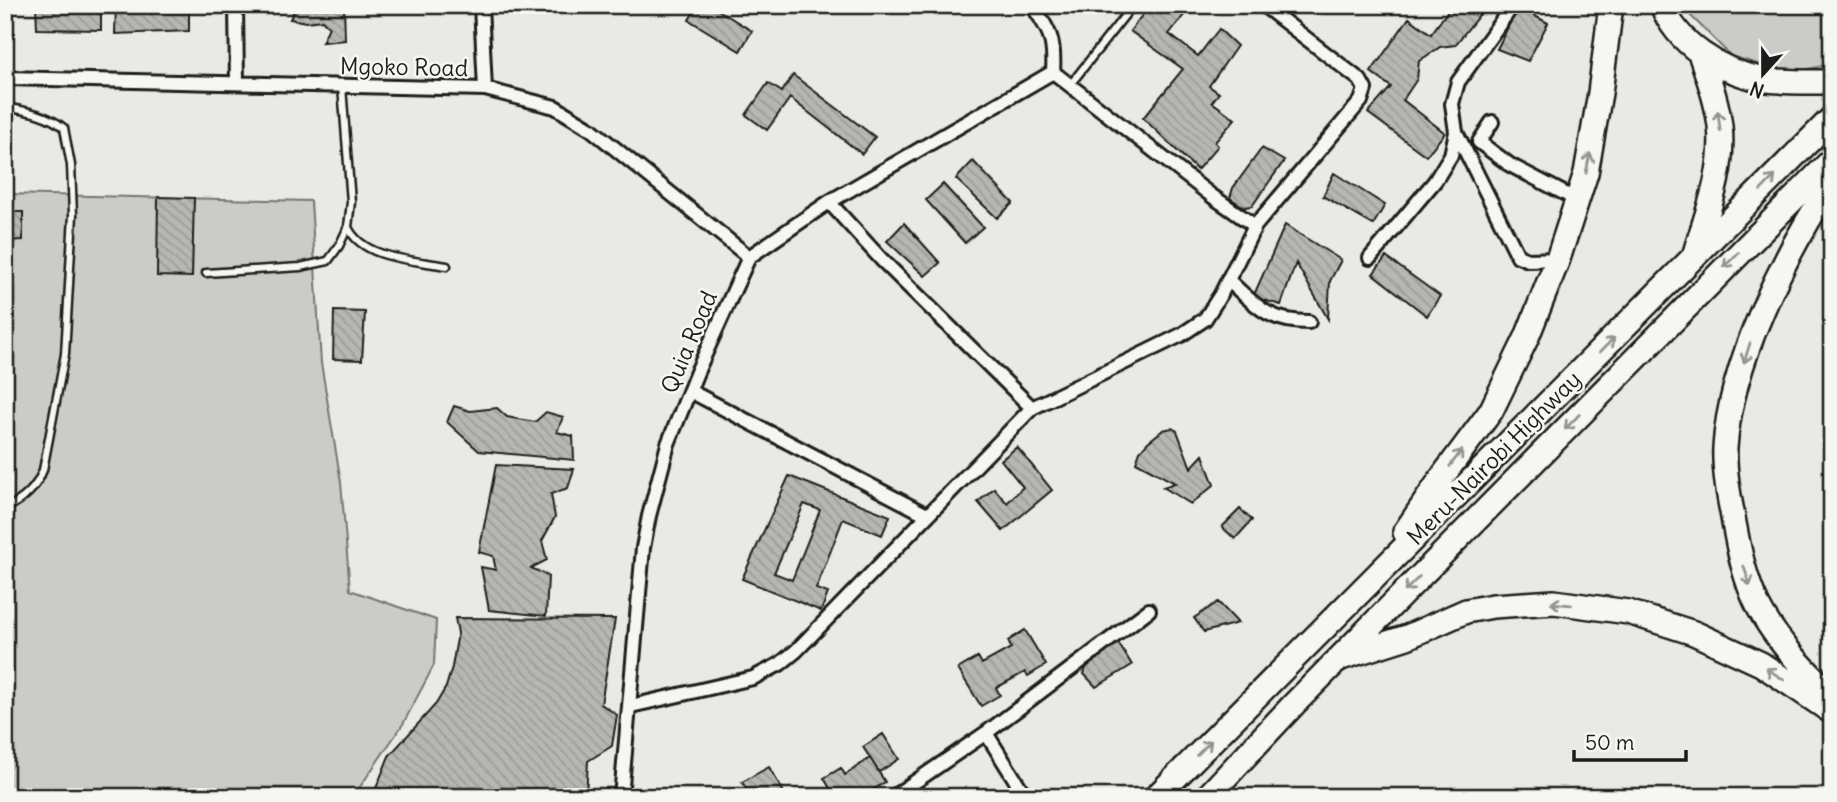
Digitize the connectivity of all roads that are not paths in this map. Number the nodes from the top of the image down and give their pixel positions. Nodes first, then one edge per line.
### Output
1 (236, 5) edge
2 (481, 5) edge
3 (1032, 5) edge
4 (1133, 5) edge
5 (1264, 5) edge
6 (1513, 5) edge
7 (1611, 5) edge
8 (1662, 5) edge
9 (1700, 53) junction
10 (1054, 72) junction
11 (5, 78) edge
12 (1832, 82) edge
13 (237, 83) junction
14 (1070, 85) junction
15 (342, 87) junction
16 (485, 89) junction
17 (5, 107) edge
18 (1832, 118) edge
19 (1492, 122) dead end
20 (1456, 131) junction
21 (1832, 160) edge
22 (1832, 183) edge
23 (1577, 200) junction
24 (829, 202) junction
25 (348, 226) junction
26 (1255, 226) junction
27 (749, 257) junction
28 (1370, 258) dead end
29 (1693, 259) junction
30 (1558, 260) junction
31 (447, 266) dead end
32 (206, 273) dead end
33 (1228, 280) junction
34 (1308, 321) dead end
35 (690, 391) junction
36 (1032, 408) junction
37 (5, 509) edge
38 (927, 515) junction
39 (1376, 575) junction
40 (1149, 610) dead end
41 (1339, 659) junction
42 (1832, 695) edge
43 (631, 706) junction
44 (1832, 712) edge
45 (986, 733) junction
46 (621, 797) edge
47 (893, 797) edge
48 (1026, 797) edge
49 (1156, 797) edge
50 (1207, 797) edge

1 - 13 street
2 - 16 street
3 - 10 street
4 - 14 lane
5 - 26 street
6 - 20 street
23 -> 7 highway
8 - 9 highway
9 - 12 highway
29 -> 9 highway
10 - 14 street
10 - 24 street
11 - 13 street, Mgoko Road
13 - 15 street, Mgoko Road
14 - 26 street
15 - 16 street, Mgoko Road
15 - 25 lane
16 - 27 street, Mgoko Road
17 - 37 lane
29 -> 18 highway, Meru-Nairobi Highway
19 - 23 street
20 - 28 street
20 - 30 street
21 -> 41 highway, Meru-Nairobi Highway
22 -> 42 highway
23 - 30 highway
24 - 27 street
24 - 36 street
25 - 31 lane
25 - 32 lane
26 - 33 street
27 - 35 street, Quia Road
39 -> 29 highway, Meru-Nairobi Highway
39 -> 30 highway
33 - 34 street
33 - 36 street
35 - 38 street
35 - 43 street, Quia Road
36 - 38 street
38 - 43 street
49 -> 39 highway, Meru-Nairobi Highway
40 - 45 street
44 -> 41 highway
41 - 50 highway, Meru-Nairobi Highway
43 - 46 street, Quia Road
45 - 47 street
45 - 48 street

